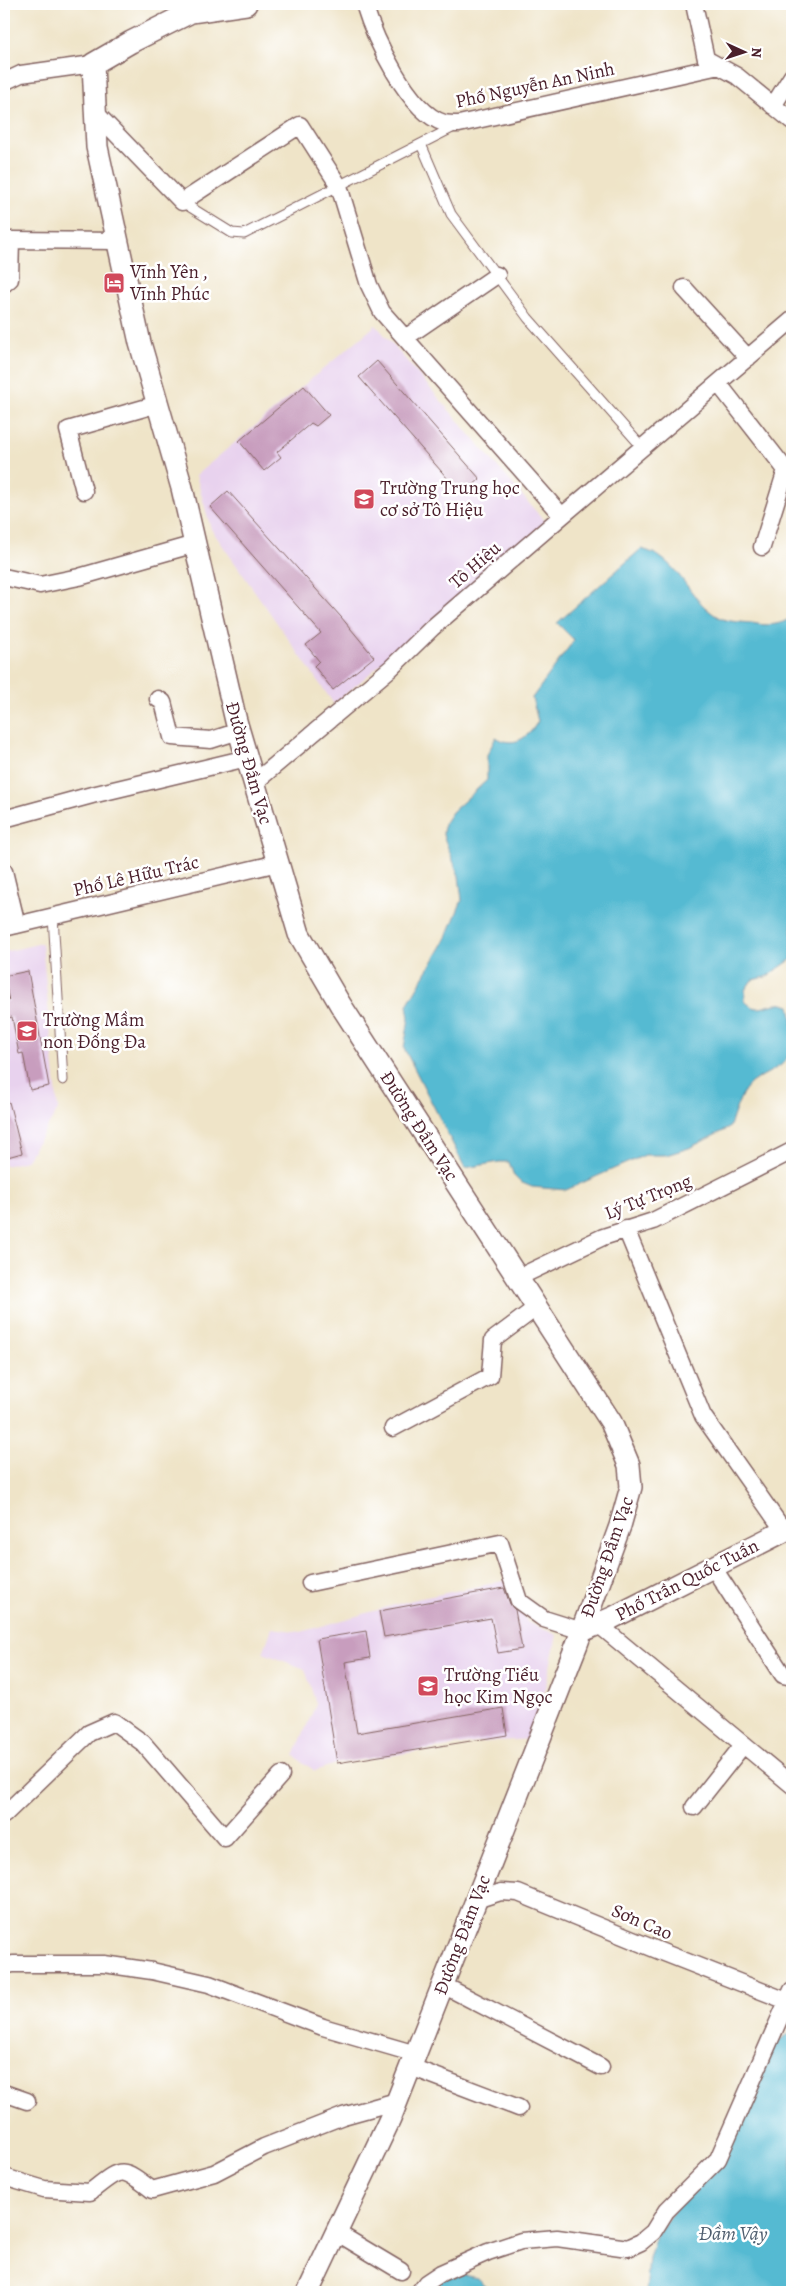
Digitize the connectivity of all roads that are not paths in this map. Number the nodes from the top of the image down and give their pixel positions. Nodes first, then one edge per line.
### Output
1 (364, 4) edge
2 (694, 4) edge
3 (232, 5) edge
4 (93, 64) junction
5 (719, 66) junction
6 (792, 76) edge
7 (4, 82) edge
8 (773, 106) junction
9 (96, 112) junction
10 (792, 121) edge
11 (459, 124) junction
12 (421, 144) junction
13 (338, 186) junction
14 (182, 202) junction
15 (118, 241) junction
16 (497, 275) junction
17 (4, 284) edge
18 (684, 288) dead end
19 (792, 320) edge
20 (406, 338) junction
21 (748, 358) junction
22 (718, 383) junction
23 (158, 404) junction
24 (642, 447) junction
25 (84, 491) dead end
26 (562, 516) junction
27 (195, 544) junction
28 (762, 547) dead end
29 (4, 576) edge
30 (158, 699) dead end
31 (239, 731) junction
32 (247, 758) junction
33 (254, 782) junction
34 (4, 819) edge
35 (278, 863) junction
36 (4, 871) edge
37 (53, 916) junction
38 (10, 927) edge
39 (63, 1080) dead end
40 (792, 1152) edge
41 (626, 1229) junction
42 (517, 1278) junction
43 (537, 1307) junction
44 (393, 1428) dead end
45 (788, 1529) edge
46 (713, 1567) junction
47 (310, 1583) dead end
48 (590, 1627) junction
49 (792, 1677) edge
50 (743, 1745) junction
51 (281, 1776) dead end
52 (792, 1785) edge
53 (694, 1807) dead end
54 (4, 1815) edge
55 (476, 1900) junction
56 (4, 1966) edge
57 (443, 1985) junction
58 (791, 1998) edge
59 (413, 2060) junction
60 (601, 2067) dead end
61 (4, 2093) edge
62 (27, 2101) dead end
63 (397, 2101) junction
64 (519, 2108) dead end
65 (4, 2177) edge
66 (336, 2232) junction
67 (401, 2271) dead end
68 (308, 2292) edge
69 (419, 2292) edge

1 - 11 street, Phố Nguyễn An Ninh
2 - 5 street
3 - 4 street
4 - 7 street
4 - 9 street, Đường Đầm Vạc
5 - 8 street
5 - 11 street, Phố Nguyễn An Ninh
6 - 8 street
8 - 10 street
9 - 14 street
9 - 15 street, Đường Đầm Vạc
11 - 12 lane
12 - 13 lane
12 - 16 lane
13 - 14 lane
13 - 14 street
13 - 20 street
15 - 17 street
15 - 23 street, Đường Đầm Vạc
16 - 20 street
16 - 24 lane
18 - 21 street
19 - 21 street, Tô Hiệu
20 - 26 street
21 - 22 street, Tô Hiệu
22 - 24 street, Tô Hiệu
22 - 28 street
23 - 25 street
23 - 27 street, Đường Đầm Vạc
24 - 26 street, Tô Hiệu
26 - 33 street, Tô Hiệu
27 - 29 street
27 - 31 street, Đường Đầm Vạc
30 - 31 street
31 - 32 street, Đường Đầm Vạc
32 - 33 street, Đường Đầm Vạc
32 - 34 street
33 - 35 street, Đường Đầm Vạc
35 - 37 street, Phố Lê Hữu Trác
35 - 42 street, Đường Đầm Vạc
36 - 38 street
37 - 38 street, Phố Lê Hữu Trác
37 - 39 lane
40 - 41 street, Lý Tự Trọng
41 - 42 street, Lý Tự Trọng
41 - 45 street
42 - 43 street, Đường Đầm Vạc
43 - 44 street
43 - 48 street, Đường Đầm Vạc
45 - 46 street, Phố Trần Quốc Tuấn
46 - 48 street, Phố Trần Quốc Tuấn
46 - 49 street
47 - 48 street
48 - 50 street
48 - 55 street, Đường Đầm Vạc
50 - 52 street
50 - 53 street
51 - 54 street
55 - 57 street, Đường Đầm Vạc
55 - 58 street, Sơn Cao
56 - 59 street
57 - 59 street, Đường Đầm Vạc
57 - 60 street
58 - 69 street
59 - 63 street, Đường Đầm Vạc
59 - 64 street
61 - 62 street
63 - 65 street
63 - 66 street, Đường Đầm Vạc
66 - 67 street
66 - 68 street, Đường Đầm Vạc

